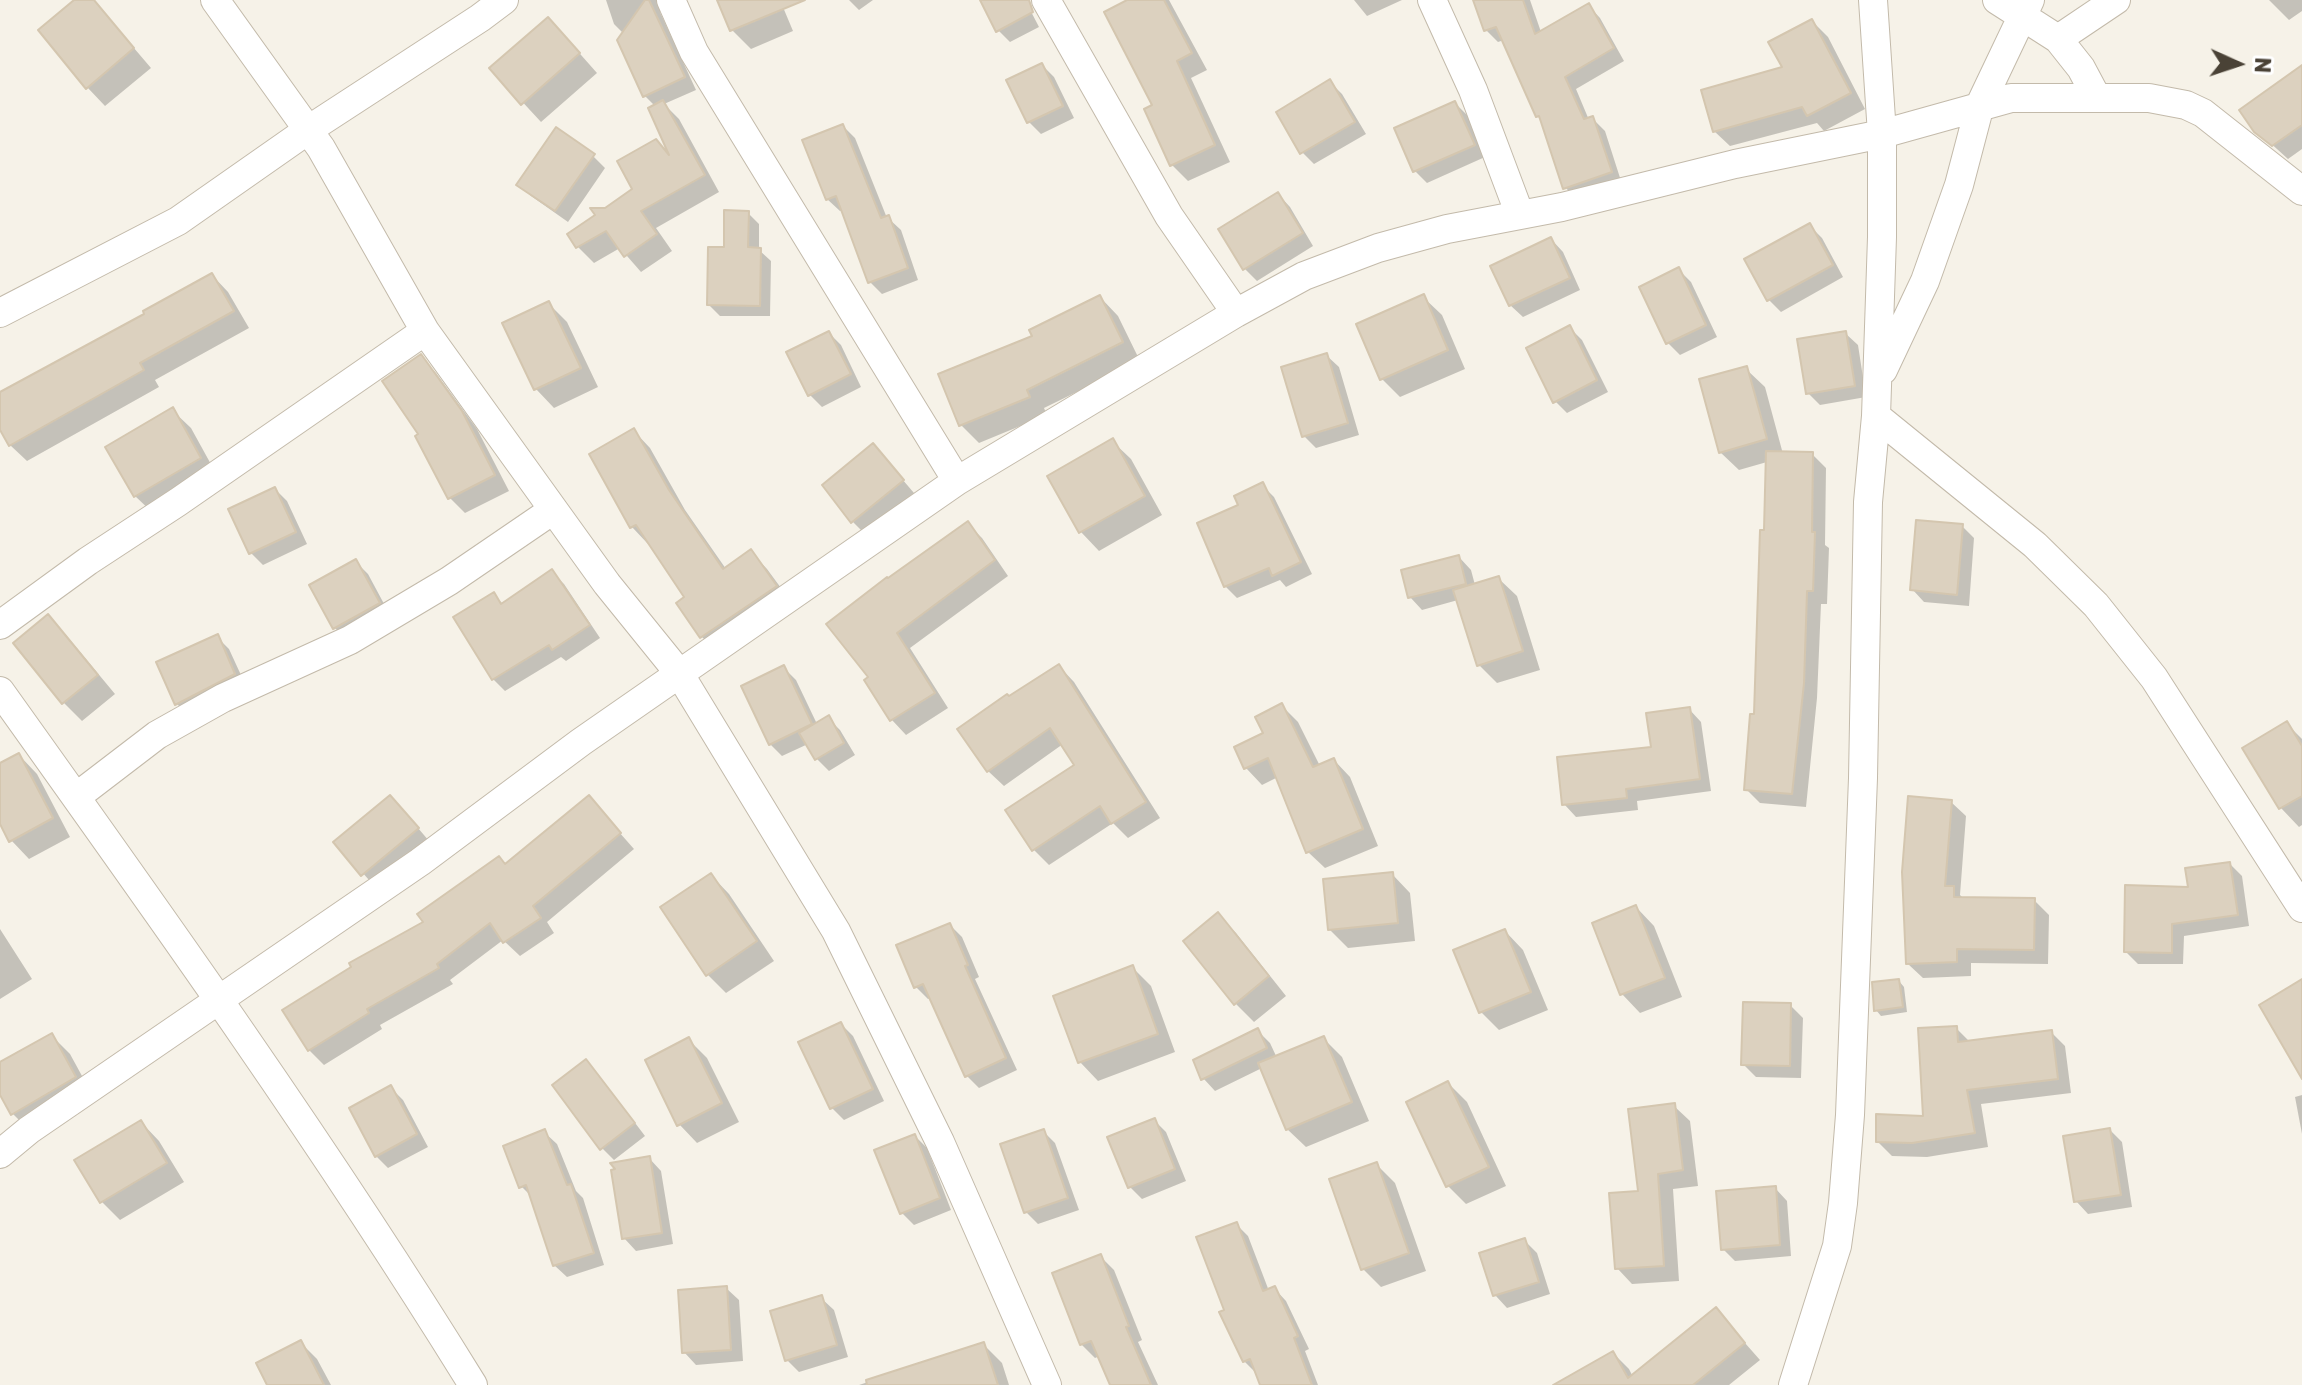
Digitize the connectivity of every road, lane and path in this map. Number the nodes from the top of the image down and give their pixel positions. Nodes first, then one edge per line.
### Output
1 (215, 0) edge
2 (504, 0) edge
3 (671, 0) edge
4 (1046, 0) edge
5 (1432, 0) edge
6 (1873, 0) edge
7 (1997, 0) edge
8 (2116, 0) edge
9 (2026, 9) edge
10 (2058, 39) junction
11 (2097, 98) junction
12 (1980, 105) junction
13 (308, 130) junction
14 (1882, 134) junction
15 (2302, 191) edge
16 (1520, 215) junction
17 (0, 313) edge
18 (1236, 313) junction
19 (425, 331) junction
20 (1877, 382) junction
21 (1876, 416) junction
22 (957, 481) junction
23 (553, 510) junction
24 (0, 625) edge
25 (679, 673) junction
26 (0, 691) edge
27 (76, 797) junction
28 (2302, 908) edge
29 (220, 1000) junction
30 (0, 1154) edge
31 (1790, 1382) edge
32 (473, 1385) edge
33 (1047, 1385) edge

1 - 13 street
2 - 13 street
3 - 22 street
4 - 18 street
5 - 16 street
6 - 14 street
7 - 9 street
8 - 10 street
9 - 10 street
9 - 12 street
10 - 11 street
11 - 12 street
11 - 15 street
12 - 14 street
12 - 20 street
13 - 17 street
13 - 19 street
14 - 16 street
14 - 20 street
16 - 18 street
18 - 22 street
19 - 23 street
19 - 24 street
20 - 21 street
21 - 28 street
21 - 31 street
22 - 25 street
23 - 25 street
23 - 27 street
25 - 29 street
25 - 33 street
26 - 27 street
27 - 29 street
29 - 30 street
29 - 32 street

